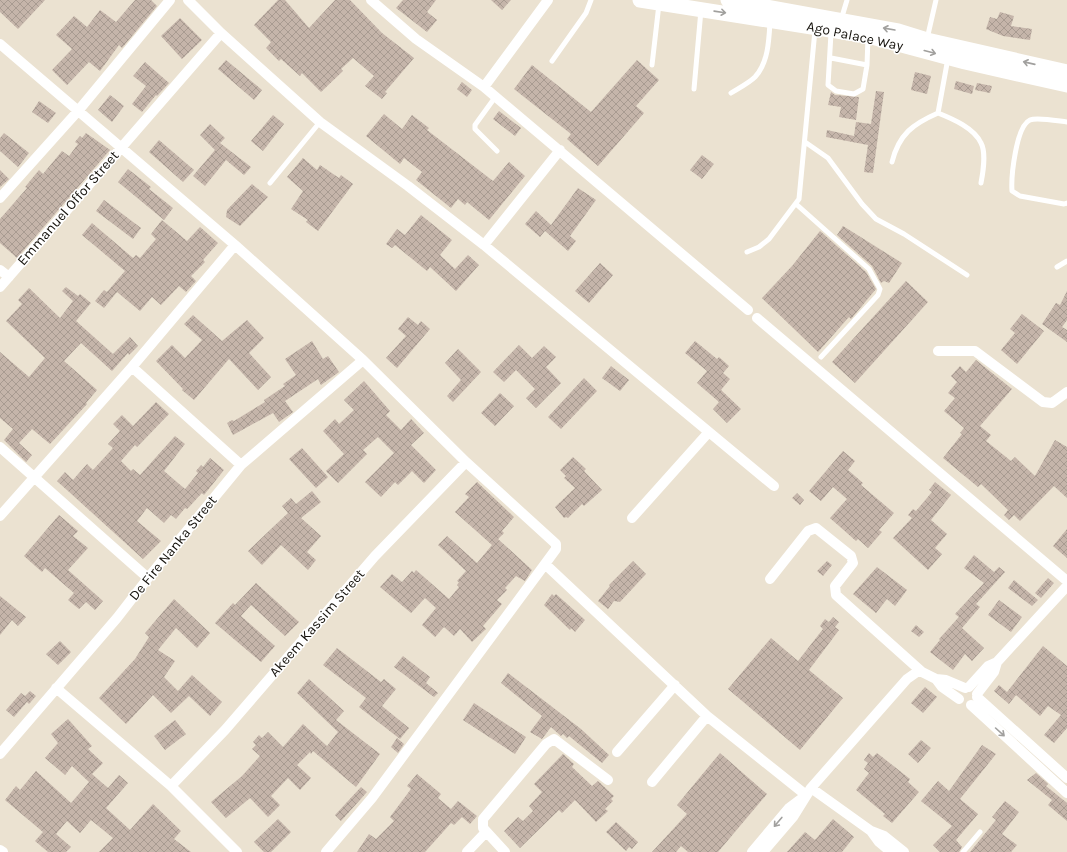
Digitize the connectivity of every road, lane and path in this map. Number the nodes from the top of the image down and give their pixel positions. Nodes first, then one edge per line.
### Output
1 (170, 0) edge
2 (188, 0) edge
3 (371, 0) edge
4 (548, 0) edge
5 (592, 0) edge
6 (640, 0) edge
7 (847, 0) edge
8 (936, 0) edge
9 (734, 1) edge
10 (659, 3) junction
11 (701, 9) junction
12 (770, 20) junction
13 (835, 25) junction
14 (816, 27) junction
15 (221, 33) junction
16 (868, 36) junction
17 (927, 40) junction
18 (0, 44) edge
19 (948, 57) junction
20 (831, 58) junction
21 (552, 61) dead end
22 (652, 65) dead end
23 (867, 65) junction
24 (1067, 72) edge
25 (1067, 85) edge
26 (484, 87) junction
27 (694, 89) dead end
28 (731, 93) dead end
29 (496, 96) junction
30 (78, 111) junction
31 (938, 113) junction
32 (320, 122) junction
33 (1067, 122) edge
34 (805, 142) junction
35 (120, 147) junction
36 (560, 150) junction
37 (497, 152) dead end
38 (892, 162) dead end
39 (270, 183) dead end
40 (981, 183) dead end
41 (0, 198) edge
42 (1067, 203) edge
43 (796, 204) junction
44 (235, 245) junction
45 (484, 245) junction
46 (747, 252) dead end
47 (1067, 261) edge
48 (1057, 267) dead end
49 (0, 270) edge
50 (967, 275) dead end
51 (9, 278) junction
52 (0, 287) edge
53 (748, 310) dead end
54 (757, 318) dead end
55 (938, 351) dead end
56 (821, 357) dead end
57 (363, 360) junction
58 (132, 367) junction
59 (1067, 392) edge
60 (708, 432) junction
61 (0, 447) edge
62 (466, 462) junction
63 (241, 465) junction
64 (34, 476) junction
65 (774, 486) dead end
66 (0, 516) edge
67 (632, 518) dead end
68 (545, 564) junction
69 (148, 578) junction
70 (770, 579) dead end
71 (1067, 581) edge
72 (1067, 586) edge
73 (922, 672) junction
74 (936, 679) junction
75 (675, 685) junction
76 (56, 688) junction
77 (972, 694) junction
78 (707, 716) junction
79 (617, 752) dead end
80 (0, 754) edge
81 (1067, 778) edge
82 (608, 780) dead end
83 (652, 782) dead end
84 (171, 786) junction
85 (809, 792) junction
86 (1067, 793) edge
87 (871, 831) junction
88 (486, 832) junction
89 (980, 832) dead end
90 (0, 850) edge
91 (3, 852) edge
92 (237, 852) edge
93 (326, 852) edge
94 (467, 852) edge
95 (505, 852) edge
96 (752, 852) edge
97 (763, 852) edge
98 (891, 852) edge
99 (904, 852) edge
100 (963, 852) edge

1 - 30 street
2 - 15 street
3 - 26 street
4 - 26 street
5 - 21 lane
6 - 10 main road, Ago Palace Way
7 - 13 lane
8 - 17 lane
9 - 13 main road, Ago Palace Way
10 - 11 main road, Ago Palace Way
10 - 22 lane
11 -> 12 main road, Ago Palace Way
11 - 27 lane
12 - 14 main road, Ago Palace Way
12 - 28 lane
13 - 14 main road, Ago Palace Way
13 - 16 main road, Ago Palace Way
17 -> 13 main road, Ago Palace Way
13 - 20 lane
14 - 34 lane
15 - 32 street
15 - 35 street, Emmanuel Offor Street
16 -> 19 main road, Ago Palace Way
16 - 23 lane
24 -> 17 main road, Ago Palace Way
18 - 30 street
19 - 25 main road, Ago Palace Way
19 - 31 lane
20 - 23 lane
20 - 23 lane
26 - 29 street
29 - 36 street
29 - 37 lane
30 - 35 street
30 - 41 street
31 - 38 lane
31 - 40 lane
32 - 39 lane
32 - 45 street
33 - 42 lane
34 - 43 lane
34 - 50 lane
35 - 44 street
35 - 51 street, Emmanuel Offor Street
36 - 45 street
36 - 53 street
43 - 46 lane
43 - 56 lane
44 - 57 street
44 - 58 street
45 - 60 street
47 - 48 lane
49 - 51 street
51 - 52 street, Emmanuel Offor Street
54 - 71 street
55 - 59 street
57 - 62 street
57 - 63 street, De Fire Nanka Street
58 - 63 street
58 - 64 street
60 - 65 street
60 - 67 street
61 - 64 street
62 - 68 street
62 - 84 street, Akeem Kassim Street
63 - 69 street, De Fire Nanka Street
64 - 66 street
64 - 69 street
68 - 75 street
68 - 93 street
69 - 76 street, De Fire Nanka Street
70 - 73 street
72 - 77 street
73 - 74 street
73 - 85 street
74 - 77 street
74 - 77 street
75 - 78 street
75 - 79 street
76 - 80 street, De Fire Nanka Street
76 - 84 street
77 - 81 street
77 -> 86 street
78 - 83 street
78 - 85 street
82 - 88 street
84 - 92 street
85 - 87 street
85 -> 96 street
85 - 97 street
87 - 98 street
87 - 99 street
88 - 94 street
88 - 95 street
89 - 100 lane
90 - 91 street

